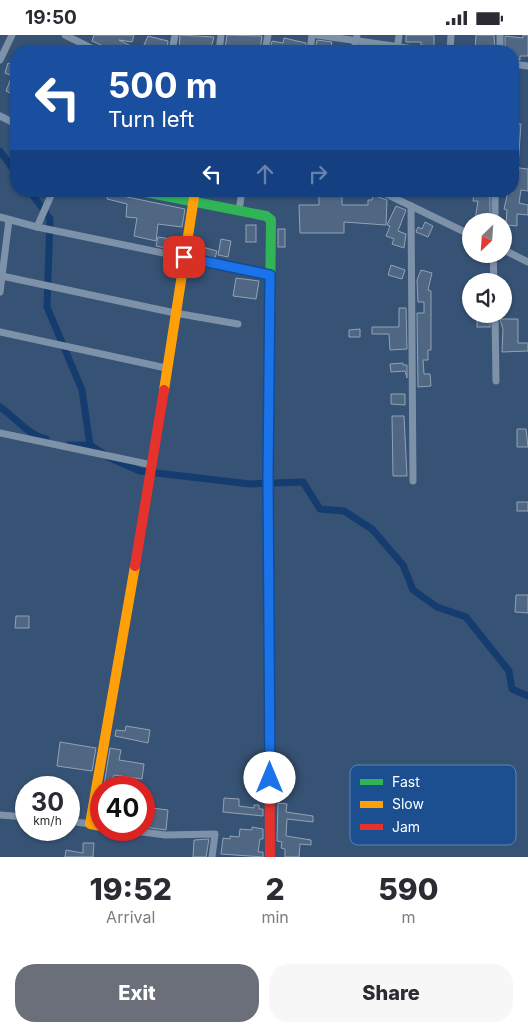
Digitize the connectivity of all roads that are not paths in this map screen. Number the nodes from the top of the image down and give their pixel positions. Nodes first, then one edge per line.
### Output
1 (12, 35) edge
2 (65, 35) edge
3 (317, 35) edge
4 (357, 38) edge
5 (85, 45) edge
6 (382, 45) edge
7 (0, 60) edge
8 (50, 197) edge
9 (170, 197) edge
10 (194, 197) edge
11 (241, 197) edge
12 (392, 197) edge
13 (495, 197) edge
14 (193, 202) junction
15 (411, 206) junction
16 (239, 210) junction
17 (495, 213) edge
18 (0, 217) edge
19 (9, 219) junction
20 (37, 227) junction
21 (462, 231) edge
22 (512, 255) edge
23 (184, 257) junction
24 (528, 262) edge
25 (270, 275) junction
26 (2, 276) junction
27 (0, 292) edge
28 (175, 313) junction
29 (494, 323) edge
30 (238, 324) dead end
31 (0, 333) edge
32 (166, 369) junction
33 (496, 381) dead end
34 (0, 433) edge
35 (151, 470) junction
36 (413, 481) dead end
37 (98, 776) edge
38 (0, 815) edge
39 (15, 816) edge
40 (80, 823) edge
41 (90, 824) edge
42 (155, 834) edge
43 (212, 857) edge
44 (270, 857) edge

1 - 7 street
2 - 5 street
3 - 4 street
4 - 6 street
8 - 20 street
9 - 14 street
10 - 14 street
11 - 16 street
12 - 15 street
13 - 17 street
14 - 16 street
14 - 23 street
15 - 21 street
15 - 36 street
16 - 25 street
18 - 19 street
19 - 20 street
19 - 26 street
20 - 23 street
22 - 24 street
23 - 25 street
23 - 28 street
25 - 44 street
26 - 27 street
26 - 28 street
28 - 30 street
28 - 32 street
29 - 33 street
31 - 32 street
32 - 35 street
34 - 35 street
35 - 37 street
38 - 39 street
40 - 41 street
42 - 43 street

